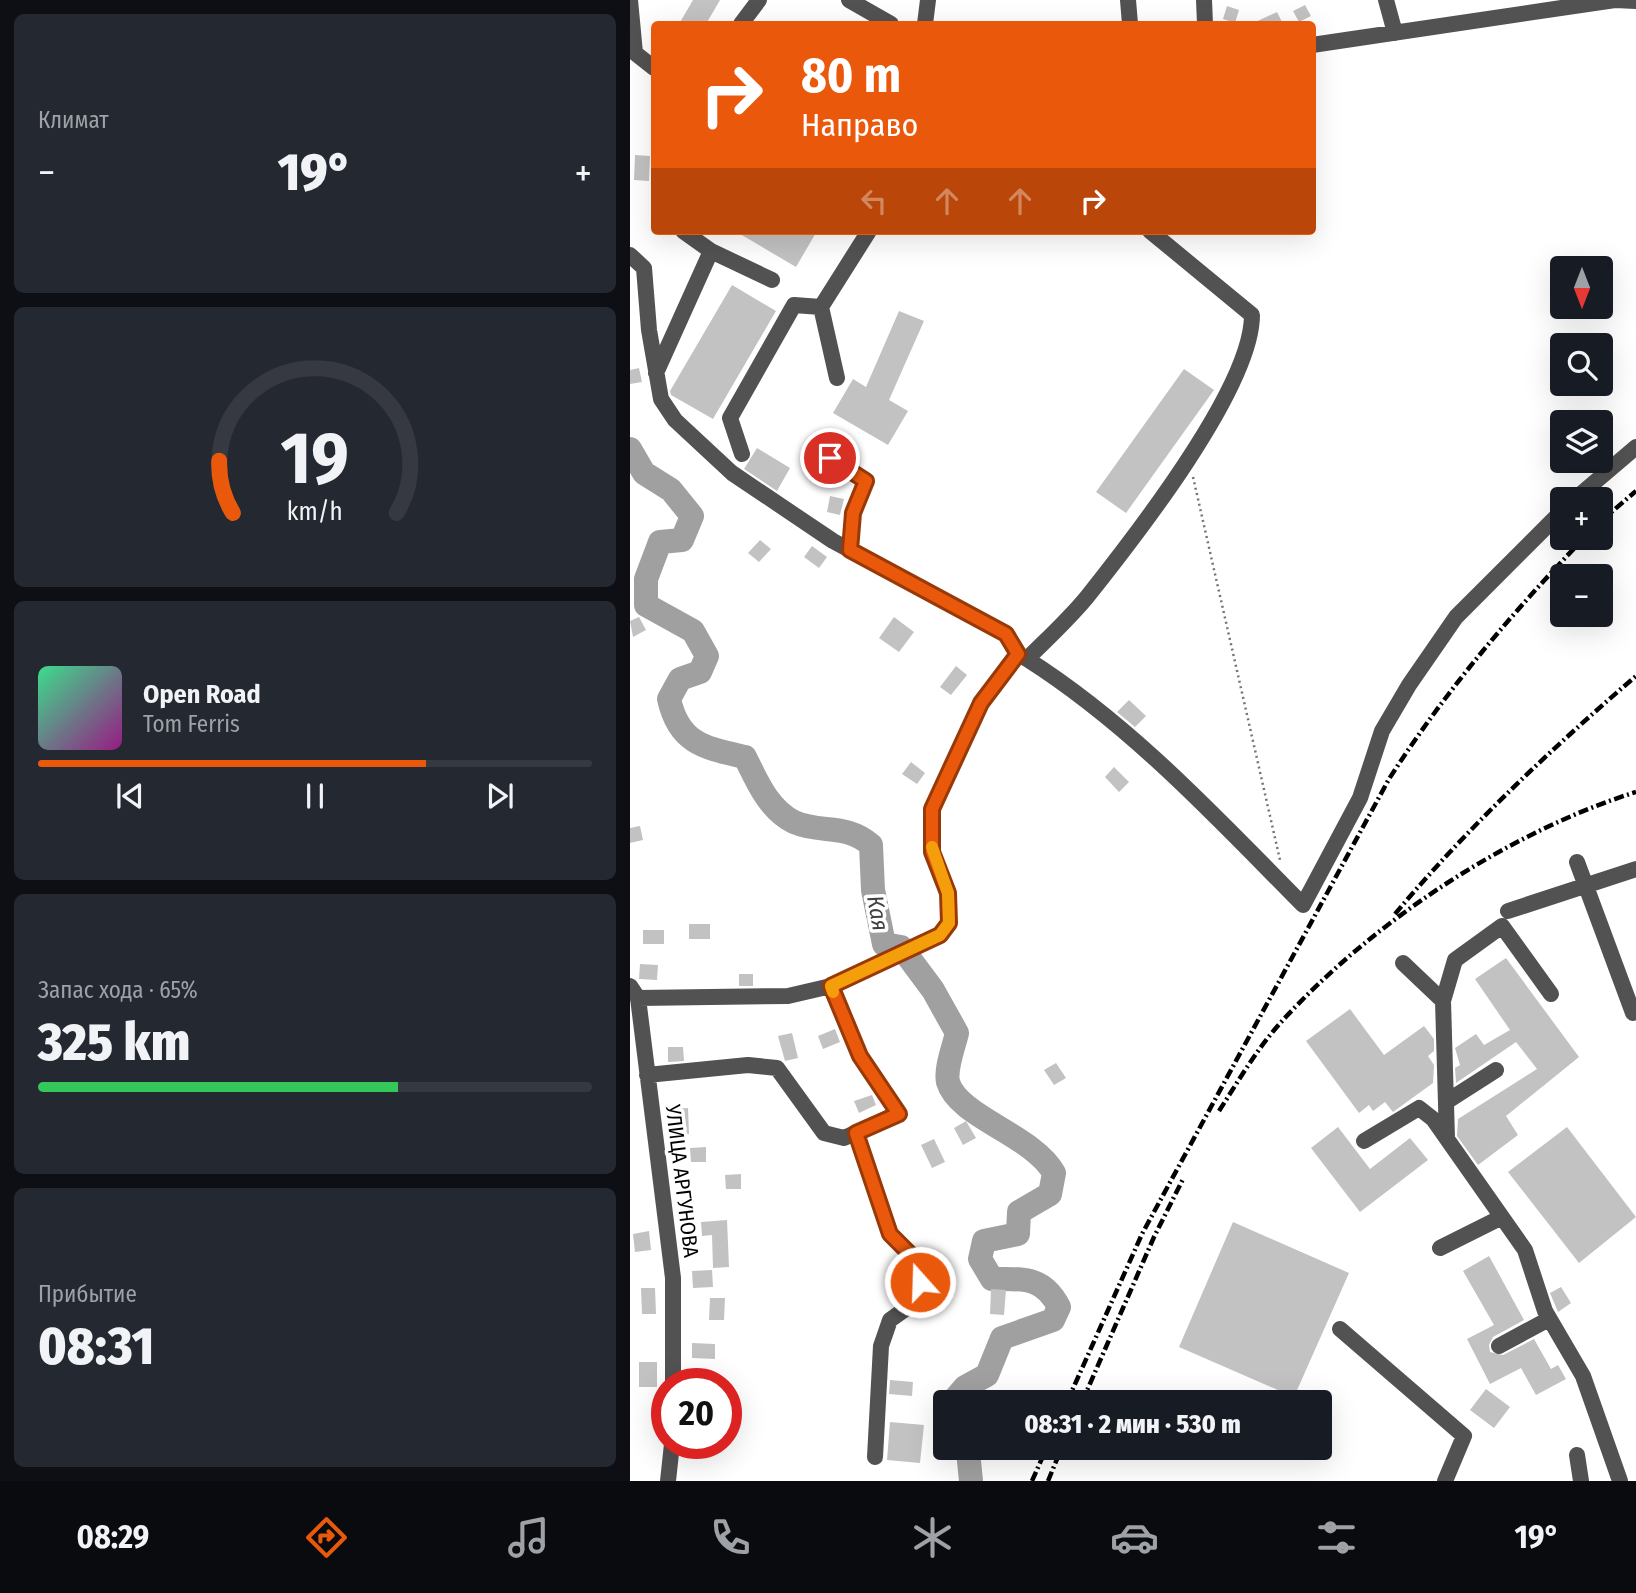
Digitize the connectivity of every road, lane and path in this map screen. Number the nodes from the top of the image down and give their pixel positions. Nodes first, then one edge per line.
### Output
1 (630, 0) edge
2 (758, 0) edge
3 (849, 0) edge
4 (928, 0) edge
5 (1129, 0) edge
6 (1204, 0) edge
7 (1386, 0) edge
8 (1636, 1) edge
9 (743, 21) edge
10 (886, 21) edge
11 (925, 21) edge
12 (1130, 21) edge
13 (1205, 21) edge
14 (1395, 33) junction
15 (1316, 44) edge
16 (651, 66) edge
17 (689, 235) edge
18 (866, 235) edge
19 (1155, 235) edge
20 (711, 251) junction
21 (630, 255) edge
22 (772, 281) dead end
23 (821, 307) junction
24 (656, 373) junction
25 (837, 377) dead end
26 (1636, 447) edge
27 (742, 454) dead end
28 (1189, 457) junction
29 (830, 458) dead end
30 (1589, 487) edge
31 (1550, 523) edge
32 (850, 550) junction
33 (1023, 656) junction
34 (1280, 861) dead end
35 (1577, 862) dead end
36 (1636, 869) edge
37 (1586, 885) junction
38 (1508, 911) dead end
39 (1403, 963) dead end
40 (831, 986) junction
41 (633, 991) edge
42 (1551, 994) dead end
43 (1443, 1001) junction
44 (1636, 1012) edge
45 (1496, 1070) dead end
46 (647, 1075) junction
47 (1446, 1102) junction
48 (856, 1133) junction
49 (1447, 1138) junction
50 (1364, 1141) dead end
51 (1502, 1217) junction
52 (1440, 1248) dead end
53 (1549, 1319) junction
54 (1340, 1329) dead end
55 (1499, 1346) dead end
56 (673, 1368) edge
57 (1577, 1455) dead end
58 (875, 1457) dead end
59 (670, 1459) edge
60 (668, 1481) edge
61 (1445, 1481) edge
62 (1581, 1481) edge
63 (1620, 1481) edge

1 - 16 street
2 - 9 street
3 - 10 street
4 - 11 street
5 - 12 street
6 - 13 street
7 - 14 street
8 - 14 street
14 - 15 street
17 - 20 street
18 - 23 street
19 - 28 street
20 - 22 street
20 - 24 street
21 - 24 street
23 - 25 street
23 - 27 street
24 - 32 street
26 - 30 street
28 - 33 street
28 - 34 path
29 - 32 street
31 - 33 street
32 - 33 street
33 - 40 street
35 - 37 street
36 - 37 street
37 - 38 street
37 - 44 street
39 - 43 street
40 - 41 street
40 - 48 street
41 - 46 street, УЛИЦА АРГУНОВА
42 - 43 street
43 - 47 street
45 - 47 street
46 - 48 street
46 - 56 street, УЛИЦА АРГУНОВА
47 - 49 street
48 - 58 street
49 - 50 street
49 - 51 street
51 - 52 street
51 - 53 street
53 - 55 street
53 - 63 street
54 - 61 street
57 - 62 street
59 - 60 street

